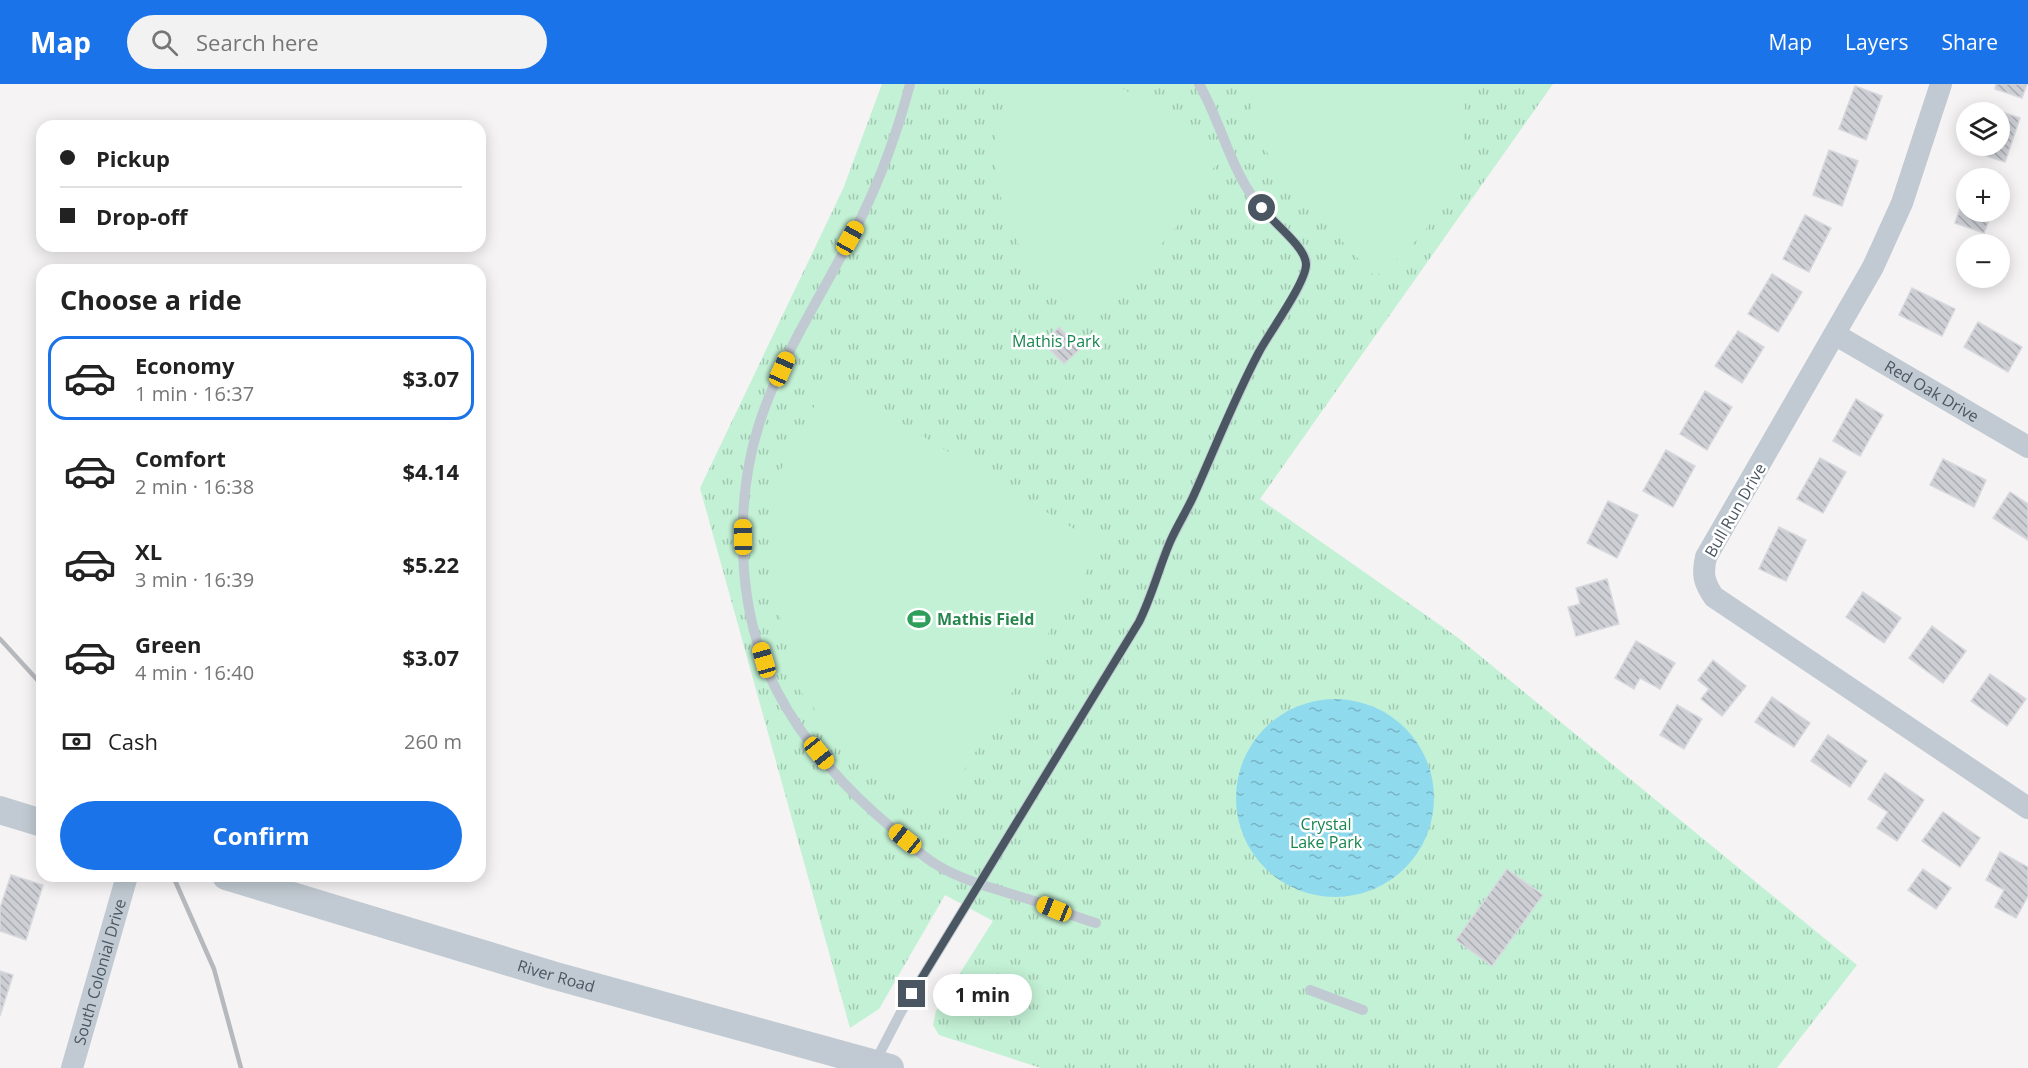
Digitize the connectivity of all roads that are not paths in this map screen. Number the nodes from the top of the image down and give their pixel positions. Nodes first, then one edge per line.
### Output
1 (910, 84) edge
2 (1199, 84) edge
3 (1941, 84) edge
4 (1836, 335) junction
5 (2028, 447) edge
6 (2028, 808) edge
7 (0, 810) edge
8 (36, 821) edge
9 (125, 882) edge
10 (246, 882) edge
11 (979, 884) junction
12 (1096, 923) dead end
13 (1310, 990) dead end
14 (1363, 1010) dead end
15 (882, 1066) edge
16 (72, 1068) edge

1 - 11 lane
2 - 11 lane
3 - 4 street, Bull Run Drive
4 - 5 street, Red Oak Drive
4 - 6 street, Bull Run Drive
7 - 8 street
9 - 16 street, South Colonial Drive
10 - 15 street, River Road
11 - 12 lane
11 - 15 lane
13 - 14 lane

